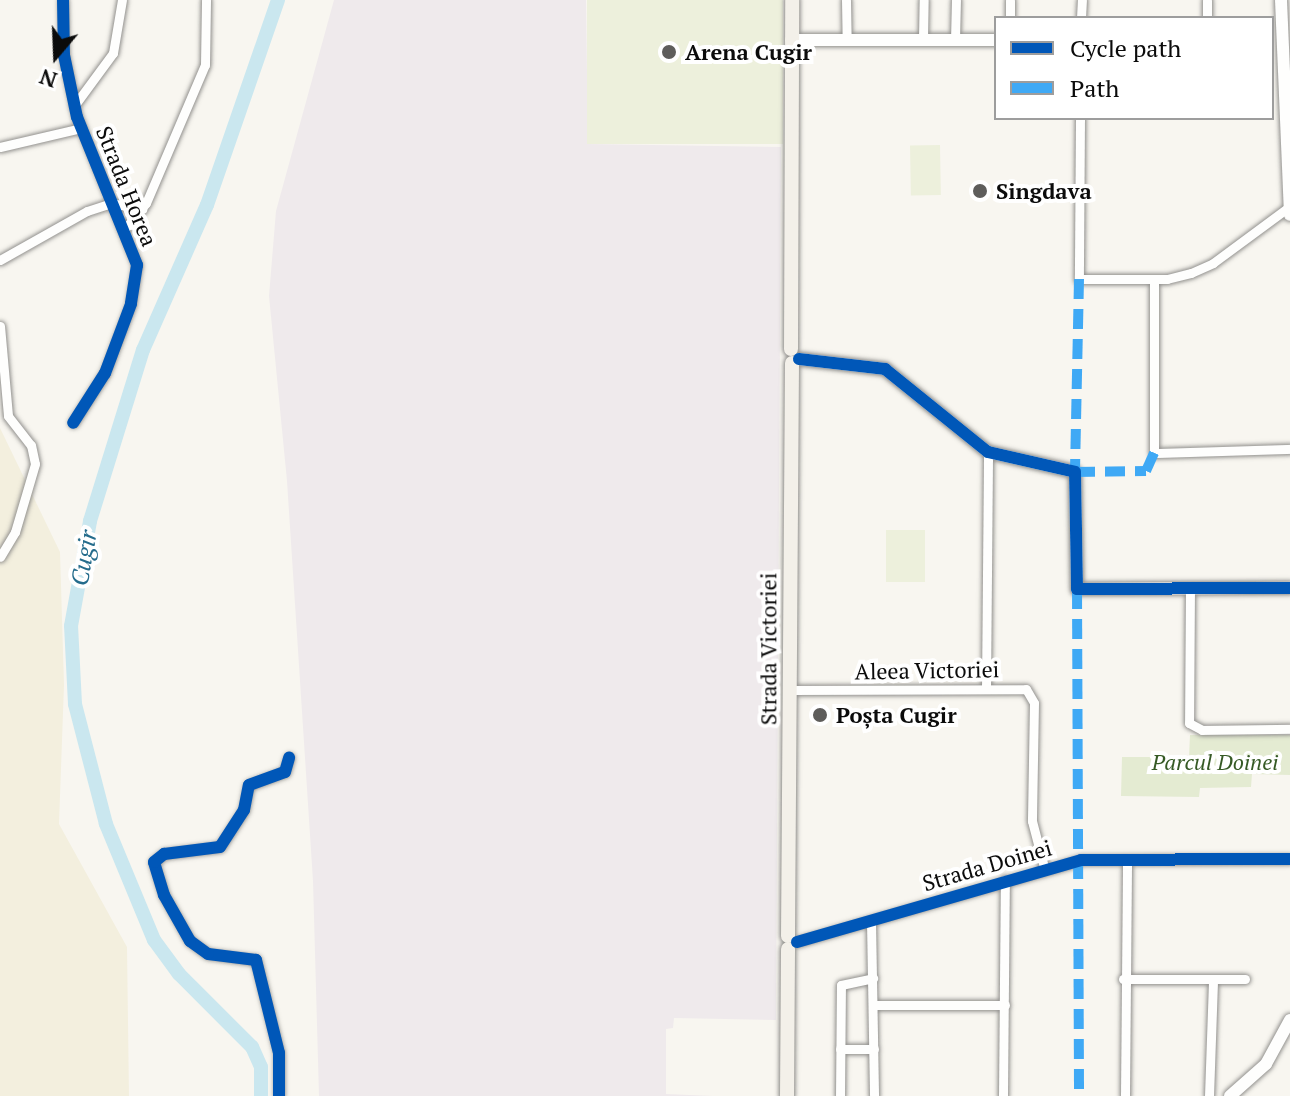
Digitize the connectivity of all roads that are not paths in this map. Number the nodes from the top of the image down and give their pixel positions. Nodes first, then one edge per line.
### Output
1 (63, 0) edge
2 (122, 0) edge
3 (206, 0) edge
4 (792, 0) edge
5 (846, 0) edge
6 (924, 0) edge
7 (956, 0) edge
8 (1281, 0) edge
9 (847, 39) junction
10 (923, 39) junction
11 (791, 40) junction
12 (955, 40) junction
13 (994, 40) edge
14 (1274, 85) edge
15 (1285, 90) junction
16 (74, 106) junction
17 (1080, 120) edge
18 (81, 128) junction
19 (0, 147) edge
20 (111, 203) junction
21 (1289, 207) edge
22 (142, 209) junction
23 (1290, 215) edge
24 (124, 230) junction
25 (0, 260) edge
26 (1154, 279) junction
27 (0, 326) edge
28 (794, 357) junction
29 (73, 423) dead end
30 (1290, 449) edge
31 (988, 452) junction
32 (0, 557) edge
33 (1190, 588) junction
34 (1290, 588) edge
35 (986, 688) junction
36 (790, 690) junction
37 (1290, 729) edge
38 (289, 758) dead end
39 (1290, 859) edge
40 (1127, 861) junction
41 (1044, 867) junction
42 (1005, 880) junction
43 (871, 921) junction
44 (791, 942) junction
45 (873, 978) junction
46 (1123, 979) junction
47 (1213, 979) junction
48 (1245, 979) dead end
49 (874, 1005) junction
50 (1005, 1005) junction
51 (1290, 1020) edge
52 (840, 1049) junction
53 (874, 1049) junction
54 (279, 1096) edge
55 (787, 1096) edge
56 (840, 1096) edge
57 (874, 1096) edge
58 (1003, 1096) edge
59 (1125, 1096) edge
60 (1209, 1096) edge
61 (1230, 1096) edge

1 - 16 street, Strada Horea
2 - 16 street
3 - 22 street
4 - 11 main road, Strada Victoriei
5 - 9 street
6 - 10 street
7 - 12 street
8 - 15 street
9 - 10 street
9 - 11 street
10 - 12 street
11 - 28 main road, Strada Victoriei
12 - 13 street
14 - 15 street
15 - 21 street
16 - 18 street, Strada Horea
17 - 26 street
18 - 19 street
18 - 20 street, Strada Horea
20 - 22 street
20 - 24 street, Strada Horea
20 - 25 street
21 - 23 street
21 - 26 street
22 - 24 street
24 - 29 street, Strada Horea
26 - 30 street
27 - 32 street
28 - 31 street
28 - 36 main road, Strada Victoriei
31 - 33 street
31 - 35 street
33 - 34 street
33 - 37 street
35 - 36 street, Aleea Victoriei
35 - 41 street, Aleea Victoriei
36 - 44 main road, Strada Victoriei
38 - 54 street
39 - 40 street, Strada Doinei
40 - 41 street, Strada Doinei
40 - 46 street
41 - 42 street, Strada Doinei
42 - 43 street, Strada Doinei
42 - 50 street
43 - 44 street, Strada Doinei
43 - 45 street
44 - 55 main road, Strada Victoriei
45 - 49 street
45 - 52 street
46 - 47 street
46 - 59 street
47 - 48 street
47 - 60 street
49 - 50 street
49 - 53 street
50 - 58 street
51 - 61 street
52 - 53 street
52 - 56 street
53 - 57 street

